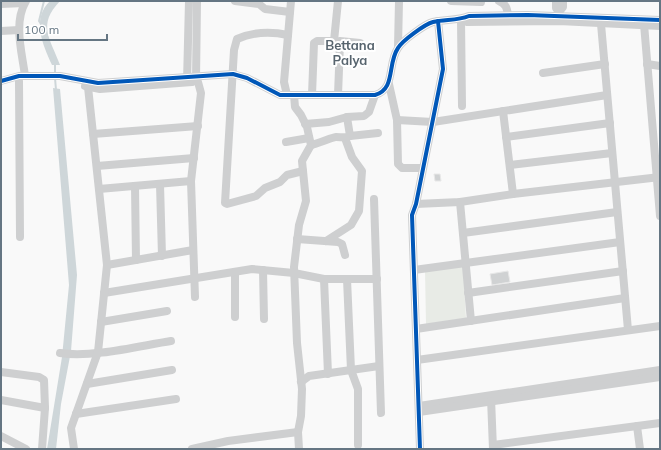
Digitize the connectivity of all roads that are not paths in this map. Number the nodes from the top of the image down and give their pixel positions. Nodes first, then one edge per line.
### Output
1 (189, 1) edge
2 (197, 1) edge
3 (235, 1) edge
4 (291, 1) edge
5 (338, 1) edge
6 (399, 1) edge
7 (451, 1) edge
8 (500, 1) edge
9 (556, 1) edge
10 (563, 1) edge
11 (25, 2) edge
12 (259, 2) edge
13 (481, 2) edge
14 (1, 4) edge
15 (290, 12) junction
16 (508, 15) junction
17 (559, 16) junction
18 (461, 20) junction
19 (660, 20) edge
20 (438, 21) junction
21 (601, 24) junction
22 (646, 24) junction
23 (660, 26) edge
24 (19, 30) junction
25 (1, 31) edge
26 (288, 35) junction
27 (337, 41) junction
28 (360, 43) dead end
29 (398, 48) junction
30 (604, 64) junction
31 (653, 65) edge
32 (543, 73) dead end
33 (233, 74) junction
34 (60, 78) junction
35 (22, 79) junction
36 (1, 80) edge
37 (193, 80) junction
38 (389, 84) junction
39 (1, 86) edge
40 (98, 86) junction
41 (88, 87) junction
42 (291, 95) junction
43 (312, 95) junction
44 (338, 95) junction
45 (607, 95) junction
46 (375, 96) junction
47 (462, 106) dead end
48 (503, 111) junction
49 (347, 117) junction
50 (397, 120) junction
51 (433, 122) junction
52 (610, 123) junction
53 (305, 124) junction
54 (198, 126) junction
55 (378, 133) dead end
56 (93, 134) junction
57 (347, 137) junction
58 (506, 137) junction
59 (310, 141) junction
60 (286, 142) dead end
61 (612, 153) junction
62 (194, 158) junction
63 (660, 164) edge
64 (510, 165) junction
65 (96, 166) junction
66 (422, 168) junction
67 (303, 171) junction
68 (658, 177) edge
69 (191, 182) junction
70 (615, 182) junction
71 (160, 184) junction
72 (135, 186) junction
73 (99, 189) junction
74 (513, 194) junction
75 (374, 199) dead end
76 (460, 202) junction
77 (416, 204) junction
78 (617, 212) junction
79 (660, 216) edge
80 (463, 233) junction
81 (20, 237) dead end
82 (297, 240) junction
83 (326, 241) junction
84 (620, 242) junction
85 (193, 250) junction
86 (345, 255) dead end
87 (162, 256) junction
88 (136, 260) junction
89 (466, 264) junction
90 (107, 265) junction
91 (263, 270) junction
92 (416, 270) junction
93 (622, 271) junction
94 (235, 272) junction
95 (294, 273) junction
96 (194, 279) junction
97 (324, 279) junction
98 (347, 279) junction
99 (377, 279) junction
100 (104, 293) junction
101 (468, 293) junction
102 (195, 297) dead end
103 (625, 298) junction
104 (166, 311) dead end
105 (235, 317) dead end
106 (264, 319) dead end
107 (471, 321) junction
108 (101, 322) junction
109 (660, 326) edge
110 (418, 328) junction
111 (628, 330) junction
112 (171, 341) dead end
113 (98, 352) junction
114 (60, 354) dead end
115 (419, 360) junction
116 (379, 366) junction
117 (172, 370) dead end
118 (351, 370) junction
119 (660, 370) edge
120 (1, 372) edge
121 (328, 374) junction
122 (660, 377) edge
123 (302, 382) junction
124 (87, 384) junction
125 (491, 398) junction
126 (176, 399) dead end
127 (1, 400) edge
128 (45, 408) junction
129 (421, 408) junction
130 (381, 413) dead end
131 (76, 414) junction
132 (660, 423) edge
133 (637, 426) junction
134 (298, 432) junction
135 (1, 436) edge
136 (358, 445) dead end
137 (210, 447) edge
138 (493, 447) edge
139 (26, 449) edge
140 (42, 449) edge
141 (74, 449) edge
142 (192, 449) edge
143 (299, 449) edge
144 (420, 449) edge
145 (425, 449) edge
146 (640, 449) edge

1 - 37 street
2 - 37 street
3 - 12 street
4 - 15 street
5 - 27 street
6 - 29 street
7 - 13 street
8 - 16 street
9 - 17 street
10 - 17 street
11 - 14 street
11 - 24 street
12 - 15 street
15 - 26 street
16 - 17 street
16 - 18 street
17 - 18 street
17 - 19 street
17 - 21 street
18 - 20 street
18 - 47 street
20 - 29 street
20 - 51 street
21 - 22 street
21 - 30 street
22 - 23 street
22 - 31 street
24 - 25 street
24 - 35 street
26 - 33 street
26 - 42 street
27 - 28 street
27 - 43 street
27 - 44 street
29 - 38 street
30 - 32 street
30 - 45 street
31 - 63 street
31 - 68 street
33 - 37 street
33 - 42 street
33 - 67 street
34 - 35 street
34 - 40 street
34 - 41 street
35 - 36 street
35 - 39 street
35 - 81 street
37 - 40 street
37 - 54 street
38 - 46 street
38 - 50 street
40 - 41 street
41 - 56 street
42 - 43 street
42 - 53 street
43 - 44 street
44 - 46 street
45 - 48 street
45 - 52 street
46 - 49 street
48 - 51 street
48 - 58 street
49 - 53 street
49 - 57 street
50 - 51 street
50 - 66 street
51 - 66 street
52 - 58 street
52 - 61 street
53 - 59 street
54 - 56 street
54 - 62 street
55 - 57 street
56 - 65 street
57 - 59 street
57 - 83 street
58 - 64 street
59 - 60 street
59 - 67 street
61 - 64 street
61 - 70 street
62 - 65 street
62 - 69 street
64 - 74 street
65 - 73 street
66 - 77 street
67 - 82 street
68 - 70 street
68 - 79 street
69 - 71 street
69 - 85 street
70 - 74 street
70 - 78 street
71 - 72 street
71 - 87 street
72 - 73 street
72 - 88 street
73 - 90 street
74 - 76 street
75 - 99 street
76 - 77 street
76 - 80 street
77 - 92 street
77 - 92 street
78 - 80 street
78 - 84 street
80 - 89 street
82 - 83 street
82 - 95 street
83 - 86 street
84 - 89 street
84 - 93 street
85 - 87 street
85 - 96 street
87 - 88 street
88 - 90 street
89 - 92 street
89 - 101 street
90 - 100 street
91 - 94 street
91 - 95 street
91 - 106 street
92 - 110 street
93 - 101 street
93 - 103 street
94 - 96 street
94 - 105 street
95 - 97 street
95 - 123 street
96 - 100 street
96 - 102 street
97 - 98 street
97 - 121 street
98 - 99 street
98 - 118 street
99 - 116 street
100 - 108 street
101 - 107 street
103 - 107 street
103 - 111 street
104 - 108 street
107 - 110 street
108 - 113 street
109 - 111 street
110 - 115 street
111 - 115 street
112 - 113 street
113 - 114 street
113 - 124 street
115 - 129 street
116 - 118 street
116 - 130 street
117 - 124 street
118 - 121 street
118 - 136 street
119 - 125 street
120 - 128 street
121 - 123 street
122 - 125 street
123 - 134 street
124 - 131 street
125 - 129 street
125 - 138 street
126 - 131 street
127 - 128 street
128 - 140 street
129 - 144 street
129 - 145 street
131 - 141 street
132 - 133 street
133 - 138 street
133 - 146 street
134 - 137 street
134 - 143 street
135 - 139 street
137 - 142 street

